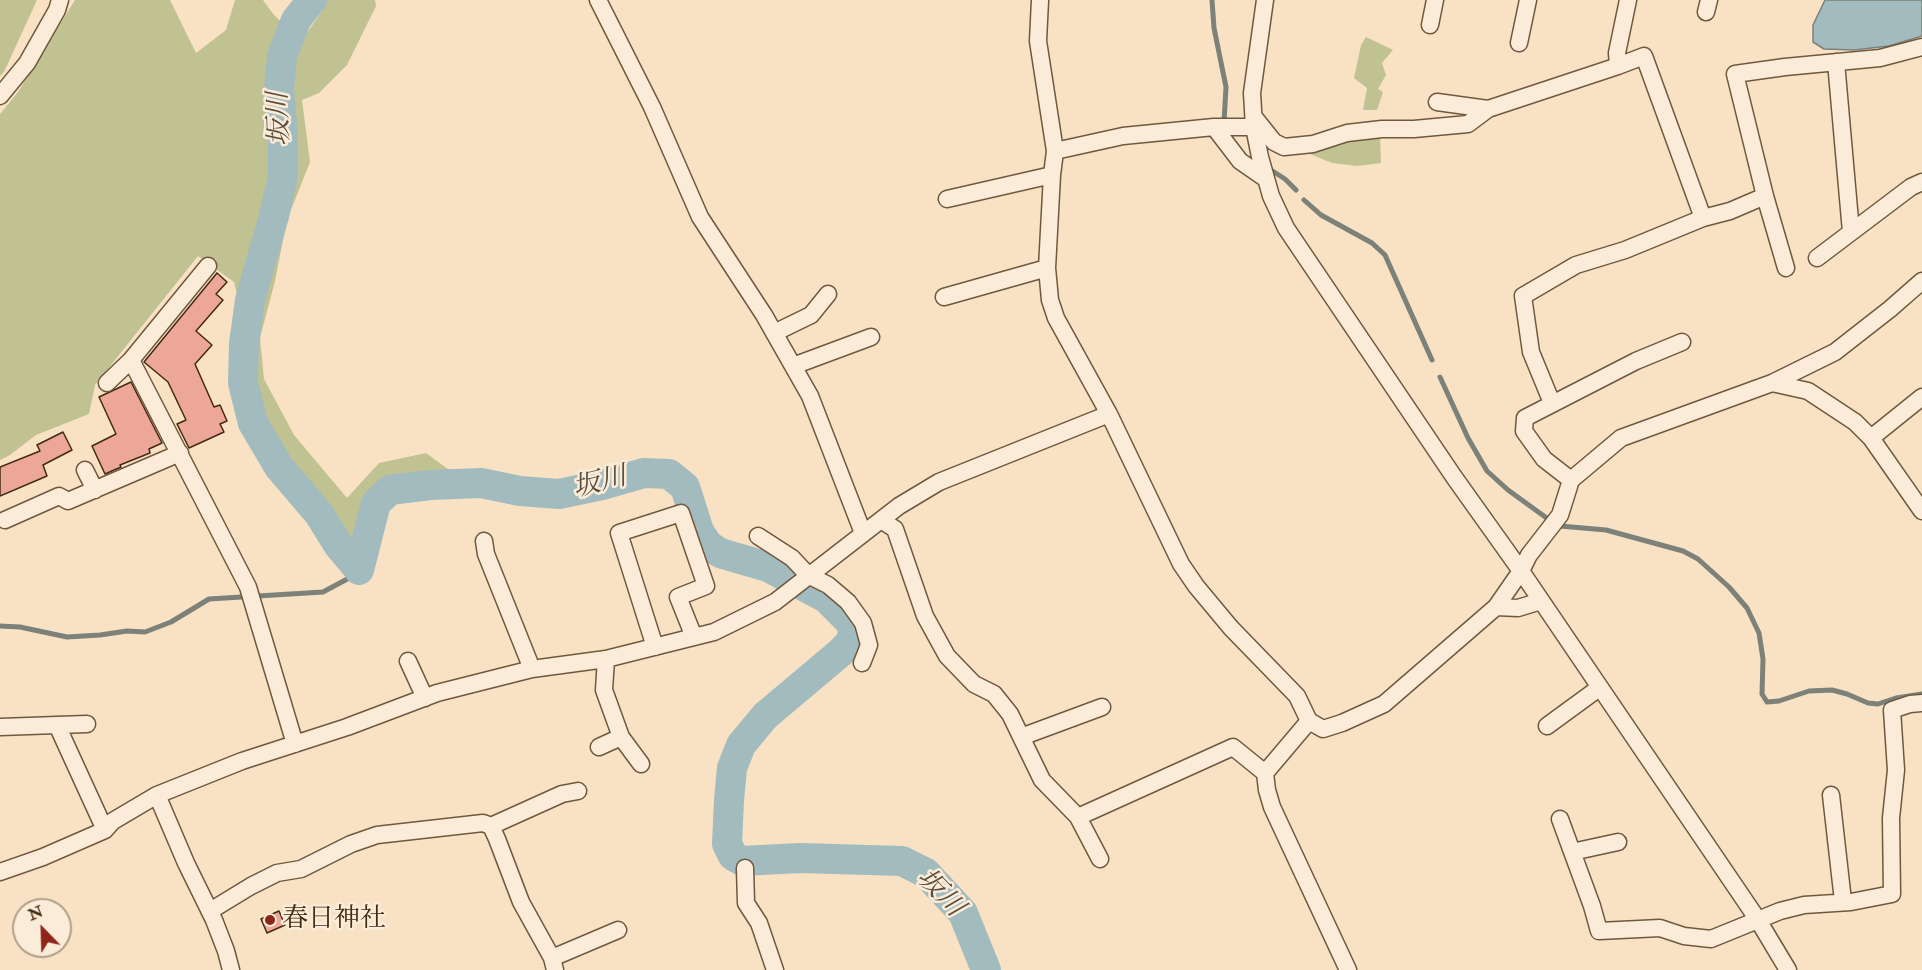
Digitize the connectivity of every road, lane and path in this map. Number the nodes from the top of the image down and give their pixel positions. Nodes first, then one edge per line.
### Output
1 (60, 0) edge
2 (598, 0) edge
3 (1040, 0) edge
4 (1265, 0) edge
5 (1435, 0) edge
6 (1527, 0) edge
7 (1628, 0) edge
8 (1430, 25) dead end
9 (1519, 42) dead end
10 (1922, 47) edge
11 (1836, 63) junction
12 (1618, 66) junction
13 (0, 96) edge
14 (1437, 102) dead end
15 (1456, 105) junction
16 (1488, 109) junction
17 (1254, 122) junction
18 (1450, 125) junction
19 (1214, 127) junction
20 (1055, 151) junction
21 (1052, 175) junction
22 (1266, 179) junction
23 (1922, 182) edge
24 (1765, 196) junction
25 (947, 200) dead end
26 (1703, 218) junction
27 (1851, 232) junction
28 (1817, 258) dead end
29 (208, 266) dead end
30 (1047, 268) junction
31 (1786, 268) dead end
32 (1922, 281) edge
33 (828, 294) dead end
34 (944, 297) dead end
35 (774, 333) junction
36 (871, 338) dead end
37 (1682, 342) dead end
38 (131, 360) junction
39 (793, 366) junction
40 (107, 383) dead end
41 (1772, 383) junction
42 (1922, 397) edge
43 (1552, 403) junction
44 (1109, 414) junction
45 (1871, 438) junction
46 (180, 453) junction
47 (85, 470) dead end
48 (1571, 480) junction
49 (95, 490) junction
50 (1922, 511) edge
51 (5, 520) dead end
52 (881, 520) junction
53 (863, 533) junction
54 (758, 536) dead end
55 (484, 541) dead end
56 (1521, 571) junction
57 (805, 577) junction
58 (1541, 601) junction
59 (1496, 607) junction
60 (694, 637) junction
61 (655, 647) junction
62 (606, 659) junction
63 (408, 661) dead end
64 (862, 663) dead end
65 (532, 669) junction
66 (1599, 688) junction
67 (425, 698) junction
68 (1922, 703) edge
69 (1102, 707) dead end
70 (1309, 721) junction
71 (87, 724) dead end
72 (57, 725) junction
73 (1547, 726) dead end
74 (0, 727) edge
75 (621, 737) junction
76 (1021, 737) junction
77 (295, 744) junction
78 (599, 747) dead end
79 (641, 764) dead end
80 (1265, 772) junction
81 (578, 791) dead end
82 (157, 795) junction
83 (1831, 795) dead end
84 (1078, 817) junction
85 (1560, 819) dead end
86 (491, 826) junction
87 (105, 830) junction
88 (1618, 842) dead end
89 (1572, 852) junction
90 (1100, 859) dead end
91 (746, 868) dead end
92 (0, 872) edge
93 (1843, 901) junction
94 (210, 911) junction
95 (1758, 920) junction
96 (618, 930) dead end
97 (553, 964) edge
98 (231, 970) edge
99 (775, 970) edge
100 (1348, 970) edge
101 (1788, 970) edge

1 - 13 street
2 - 35 street
3 - 20 street
4 - 17 street
5 - 8 street
6 - 9 street
7 - 12 street
10 - 11 street
11 - 24 street
11 - 27 street
12 - 16 street
12 - 26 street
14 - 15 street
15 - 16 street
15 - 18 street
16 - 18 street
17 - 18 street
17 - 19 street
17 - 22 street
19 - 20 street
19 - 22 street
20 - 21 street
21 - 25 street
21 - 30 street
22 - 56 street
23 - 27 street
24 - 26 street
24 - 31 street
26 - 43 street
27 - 28 street
29 - 38 street
30 - 34 street
30 - 44 street
32 - 41 street
33 - 35 street
35 - 39 street
36 - 39 street
37 - 43 street
38 - 40 street
38 - 46 street
39 - 53 street
41 - 45 street
41 - 48 street
42 - 45 street
43 - 48 street
44 - 52 street
44 - 70 street
45 - 50 street
46 - 49 street
46 - 77 street
47 - 49 street
48 - 56 street
49 - 51 street
52 - 53 street
52 - 76 street
53 - 57 street
54 - 57 street
55 - 65 street
56 - 58 street
56 - 59 street
57 - 60 street
57 - 64 street
58 - 59 street
58 - 66 street
59 - 70 street
60 - 61 street
60 - 61 street
61 - 62 street
62 - 65 street
62 - 75 street
63 - 67 street
65 - 67 street
66 - 73 street
66 - 95 street
67 - 77 street
68 - 93 street
69 - 76 street
70 - 80 street
71 - 72 street
72 - 74 street
72 - 87 street
75 - 78 street
75 - 79 street
76 - 84 street
77 - 82 street
80 - 84 street
80 - 100 street
81 - 86 street
82 - 87 street
82 - 94 street
83 - 93 street
84 - 90 street
85 - 89 street
86 - 94 street
86 - 97 street
87 - 92 street
88 - 89 street
89 - 95 street
91 - 99 street
93 - 95 street
94 - 98 street
95 - 101 street
96 - 97 street

